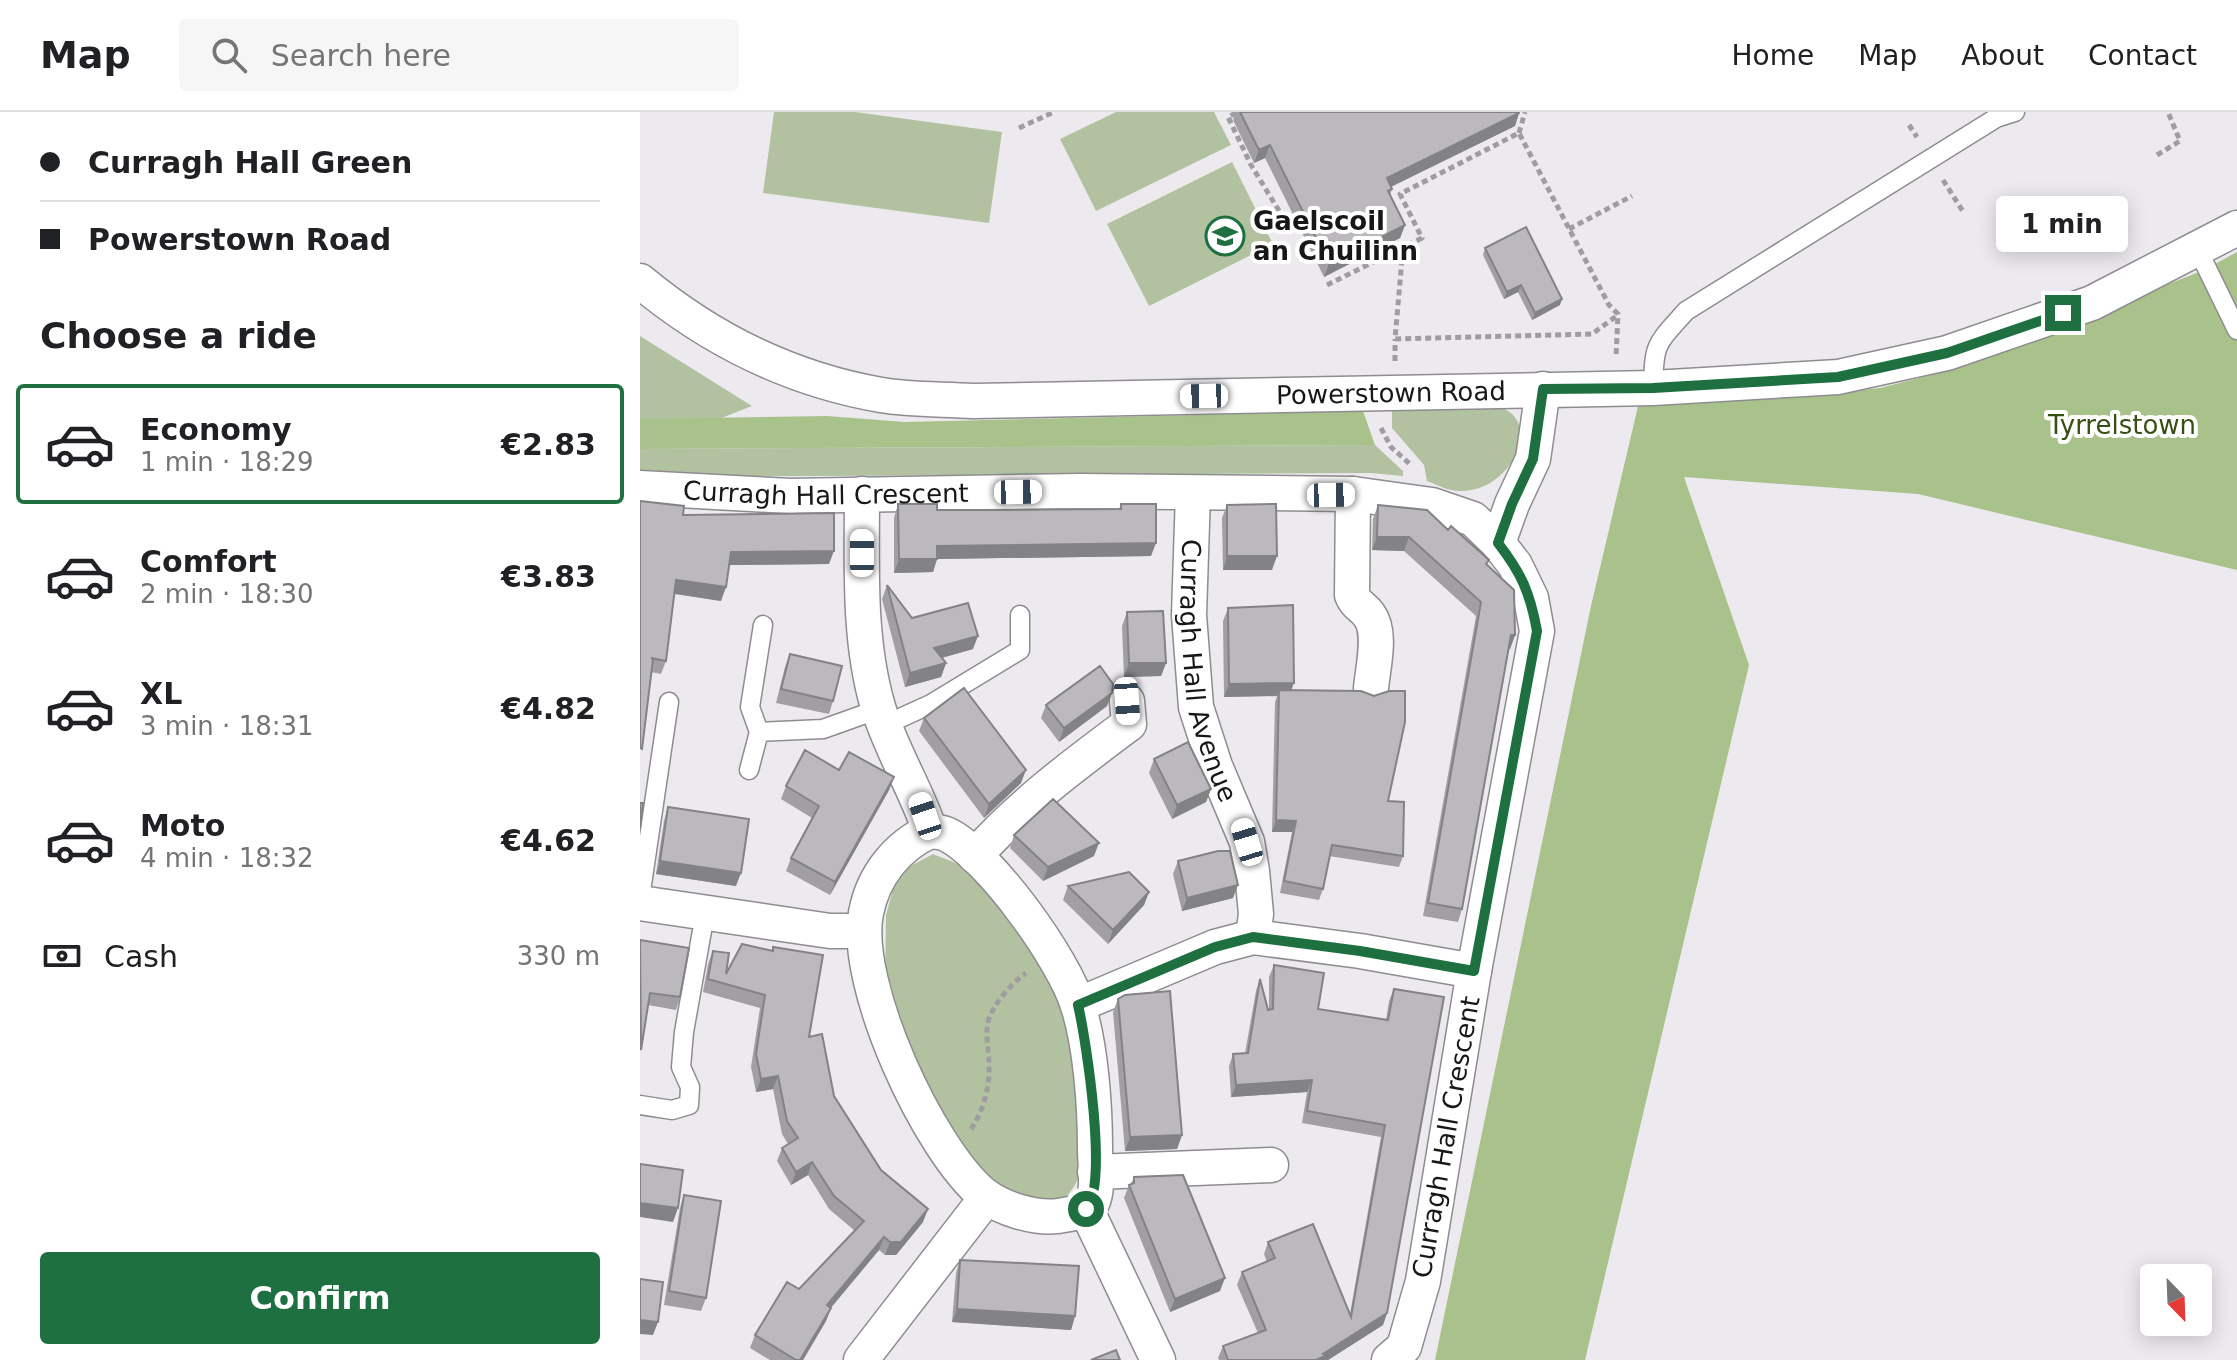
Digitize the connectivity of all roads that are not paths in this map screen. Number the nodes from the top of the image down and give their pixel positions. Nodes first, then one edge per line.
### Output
1 (2015, 112) edge
2 (2237, 228) edge
3 (2197, 248) junction
4 (640, 281) edge
5 (2237, 330) edge
6 (1653, 388) junction
7 (1543, 389) junction
8 (640, 488) edge
9 (1193, 493) junction
10 (862, 494) junction
11 (1353, 494) junction
12 (1498, 543) junction
13 (1020, 615) dead end
14 (763, 625) dead end
15 (1371, 688) dead end
16 (1127, 701) dead end
17 (669, 702) dead end
18 (882, 717) junction
19 (759, 732) junction
20 (749, 770) dead end
21 (930, 831) junction
22 (975, 856) junction
23 (640, 901) edge
24 (705, 914) junction
25 (864, 931) junction
26 (1253, 937) junction
27 (1474, 971) junction
28 (1078, 1005) junction
29 (640, 1105) edge
30 (1271, 1165) dead end
31 (1095, 1172) junction
32 (987, 1197) junction
33 (1086, 1209) junction
34 (861, 1360) edge
35 (1158, 1360) edge
36 (1389, 1360) edge

1 - 6 lane
2 - 3 street, Powerstown Road
3 - 5 lane
3 - 6 street, Powerstown Road
4 - 7 street, Powerstown Road
6 - 7 street, Powerstown Road
7 - 12 street
8 - 10 street, Curragh Hall Crescent
9 - 10 street, Curragh Hall Crescent
9 - 11 street, Curragh Hall Crescent
9 - 26 street, Curragh Hall Avenue
10 - 18 street
11 - 12 street, Curragh Hall Crescent
11 - 15 street
12 - 27 street, Curragh Hall Crescent
13 - 18 lane
14 - 19 lane
16 - 22 street
17 - 23 lane
18 - 19 lane
18 - 21 street
19 - 20 lane
21 - 22 street
21 - 25 street
22 - 28 street
23 - 24 street
24 - 25 street
24 - 29 lane
25 - 32 street
26 - 27 street
26 - 28 street
27 - 36 street, Curragh Hall Crescent
28 - 31 street
30 - 31 street
31 - 33 street
32 - 33 street
32 - 34 street
33 - 35 street

